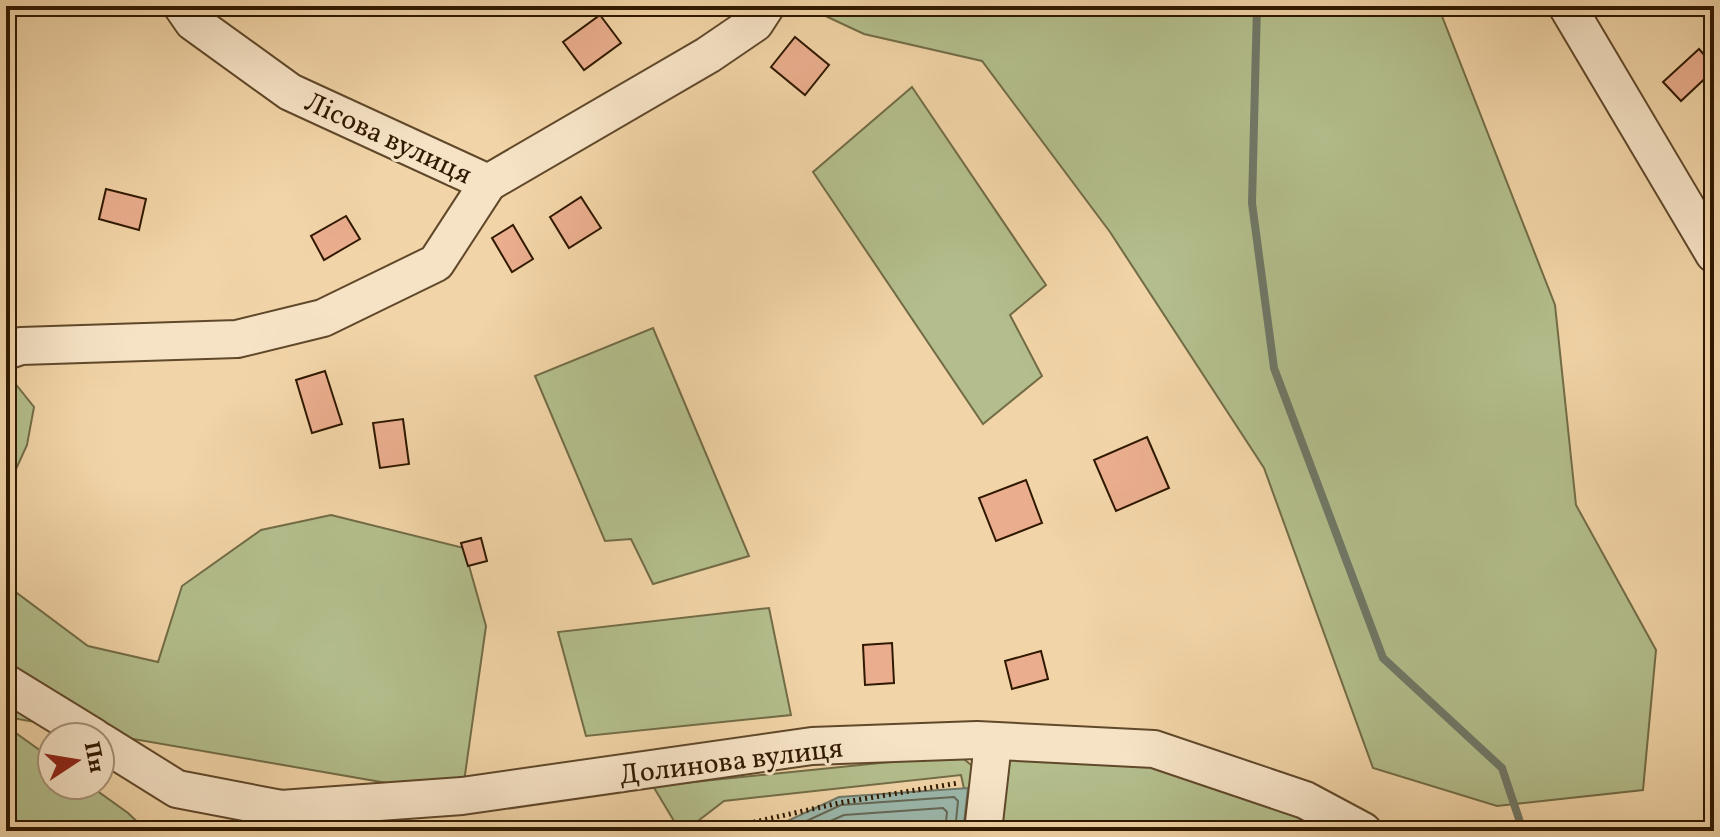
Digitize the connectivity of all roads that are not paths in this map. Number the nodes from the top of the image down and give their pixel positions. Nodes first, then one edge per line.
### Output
1 (182, 6) edge
2 (766, 6) edge
3 (1567, 6) edge
4 (488, 183) junction
5 (1714, 254) edge
6 (6, 351) edge
7 (6, 683) edge
8 (68, 721) edge
9 (993, 743) junction
10 (116, 751) edge
11 (983, 831) edge
12 (1363, 831) edge

1 - 4 street, Лісова вулиця
2 - 4 street, Лісова вулиця
3 - 5 street
4 - 6 street
7 - 8 street
9 - 10 street, Долинова вулиця
9 - 11 street
9 - 12 street, Долинова вулиця

